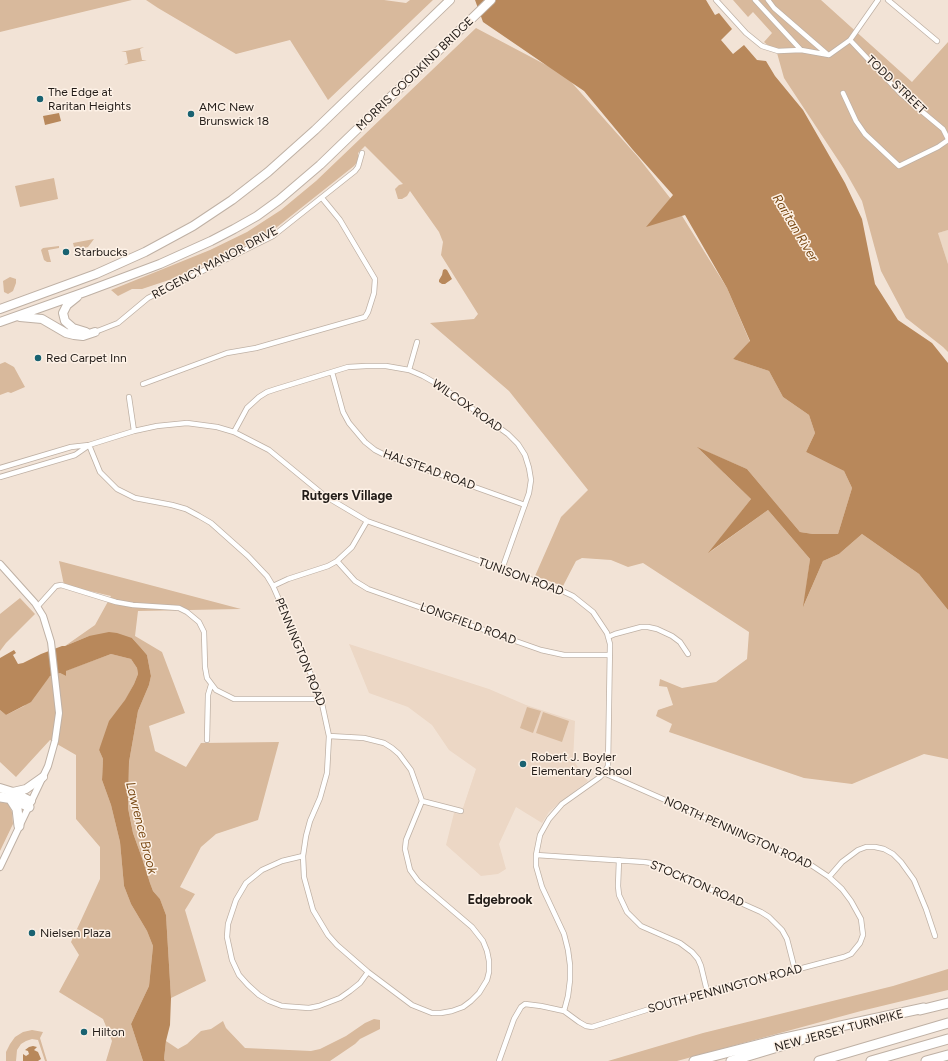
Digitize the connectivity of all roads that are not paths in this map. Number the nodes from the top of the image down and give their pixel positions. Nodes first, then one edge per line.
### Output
1 (450, 0) edge
2 (491, 0) edge
3 (716, 0) edge
4 (755, 0) edge
5 (768, 0) edge
6 (878, 0) edge
7 (888, 0) edge
8 (850, 40) junction
9 (937, 41) dead end
10 (801, 50) junction
11 (829, 55) junction
12 (843, 94) dead end
13 (948, 140) edge
14 (362, 153) dead end
15 (322, 198) junction
16 (85, 292) junction
17 (0, 309) edge
18 (15, 316) junction
19 (0, 322) edge
20 (95, 332) junction
21 (417, 342) dead end
22 (409, 370) junction
23 (332, 372) junction
24 (143, 384) dead end
25 (129, 397) dead end
26 (134, 431) junction
27 (234, 432) junction
28 (89, 445) junction
29 (0, 468) edge
30 (0, 476) edge
31 (525, 506) junction
32 (367, 521) junction
33 (337, 561) junction
34 (0, 564) edge
35 (502, 569) junction
36 (273, 586) junction
37 (38, 606) junction
38 (608, 637) junction
39 (688, 654) dead end
40 (610, 656) junction
41 (211, 685) junction
42 (321, 699) junction
43 (329, 736) junction
44 (207, 740) dead end
45 (604, 773) junction
46 (43, 778) junction
47 (0, 788) edge
48 (11, 795) junction
49 (0, 797) edge
50 (422, 800) junction
51 (30, 804) junction
52 (461, 811) dead end
53 (19, 826) junction
54 (536, 855) junction
55 (303, 856) junction
56 (619, 860) junction
57 (0, 867) edge
58 (829, 877) junction
59 (863, 935) joint
60 (935, 936) dead end
61 (795, 970) junction
62 (368, 972) junction
63 (707, 991) junction
64 (948, 1003) edge
65 (924, 1008) junction
66 (564, 1011) junction
67 (948, 1023) edge
68 (948, 1039) edge
69 (948, 1055) edge
70 (500, 1061) edge
71 (694, 1061) edge
72 (731, 1061) edge
73 (820, 1061) edge
74 (871, 1061) edge
75 (926, 1061) edge

1 - 17 highway
2 - 16 highway, MORRIS GOODKIND BRIDGE
3 - 10 street
4 - 10 street
5 - 11 street
6 - 8 street
7 - 9 street
8 - 11 street
8 - 13 street, TODD STREET
10 - 11 street
12 - 13 street
14 - 15 street, REGENCY MANOR DRIVE
15 - 20 street, REGENCY MANOR DRIVE
15 - 24 street
16 - 18 highway
16 - 20 highway
18 - 19 highway
18 - 20 highway
21 - 22 street
22 - 23 street, WILCOX ROAD
22 - 31 street, WILCOX ROAD
23 - 27 street, WILCOX ROAD
23 - 31 street, HALSTEAD ROAD
25 - 26 street
26 - 27 street, TUNISON ROAD
26 - 28 street, TUNISON ROAD
27 - 32 street, TUNISON ROAD
28 - 29 street, TUNISON ROAD
28 - 30 street, TUNISON ROAD
28 - 36 street, PENNINGTON ROAD
31 - 35 street, WILCOX ROAD
32 - 33 street
32 - 35 street, TUNISON ROAD
33 - 36 street
33 - 40 street, LONGFIELD ROAD
34 - 37 street
35 - 38 street, TUNISON ROAD
36 - 42 street, PENNINGTON ROAD
37 - 41 street
37 - 46 street
38 - 39 street
38 - 40 street, TUNISON ROAD
40 - 45 street, TUNISON ROAD
41 - 42 street
41 - 44 street
42 - 43 street, PENNINGTON ROAD
43 - 50 street
43 - 55 street, PENNINGTON ROAD
45 - 54 street
45 - 58 street, NORTH PENNINGTON ROAD
46 - 48 highway
46 - 51 street
47 - 48 highway
48 - 49 highway
48 - 51 highway
48 - 53 highway
50 - 52 street
50 - 62 street, PENNINGTON ROAD
51 - 53 street
53 - 57 street
54 - 56 street, STOCKTON ROAD
54 - 66 street
55 - 62 street, PENNINGTON ROAD
55 - 62 street
56 - 61 street, STOCKTON ROAD
56 - 63 street
58 - 59 street, NORTH PENNINGTON ROAD
58 - 60 street
59 - 61 street, SOUTH PENNINGTON ROAD
61 - 63 street, SOUTH PENNINGTON ROAD
63 - 66 street, SOUTH PENNINGTON ROAD
64 - 65 highway, NEW JERSEY TURNPIKE
65 - 71 highway
65 - 72 highway, NEW JERSEY TURNPIKE
66 - 70 street, SOUTH PENNINGTON ROAD
67 - 73 highway, NEW JERSEY TURNPIKE
68 - 74 highway
69 - 75 highway

